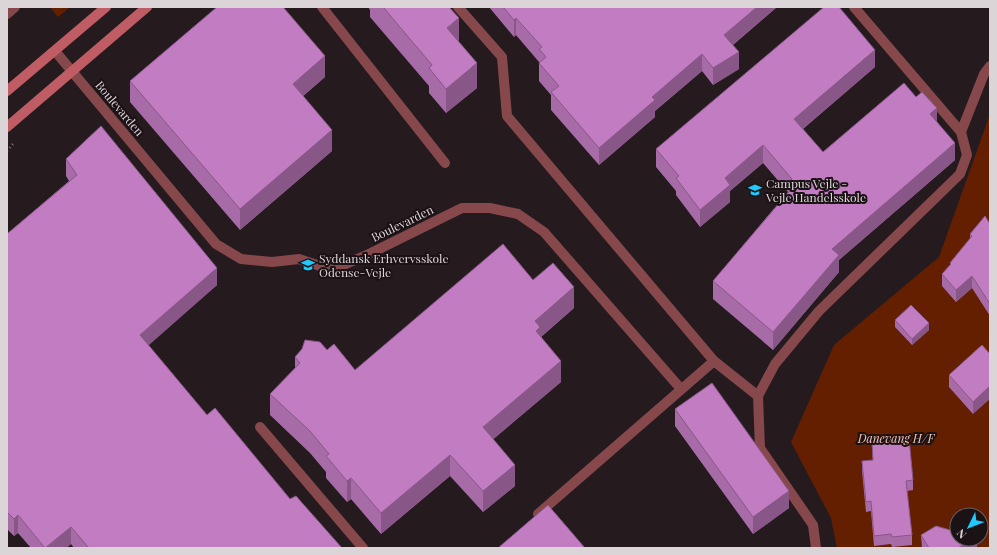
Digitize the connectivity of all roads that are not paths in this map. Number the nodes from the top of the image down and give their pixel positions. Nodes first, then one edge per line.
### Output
1 (15, 7) edge
2 (106, 7) edge
3 (147, 7) edge
4 (322, 7) edge
5 (458, 7) edge
6 (854, 7) edge
7 (7, 14) edge
8 (55, 51) junction
9 (990, 66) edge
10 (73, 72) junction
11 (7, 92) edge
12 (7, 127) edge
13 (961, 132) junction
14 (446, 163) dead end
15 (714, 361) junction
16 (681, 389) junction
17 (758, 396) junction
18 (260, 427) dead end
19 (529, 522) edge
20 (363, 548) edge
21 (816, 548) edge

1 - 7 street
2 - 8 main road
3 - 10 main road
4 - 14 street
5 - 15 street
6 - 13 street
8 - 10 street, Boulevarden
8 - 11 main road
9 - 13 street
10 - 12 main road
10 - 16 street, Boulevarden
13 - 17 street
15 - 16 street
15 - 17 street
16 - 19 street
17 - 21 street
18 - 20 street

